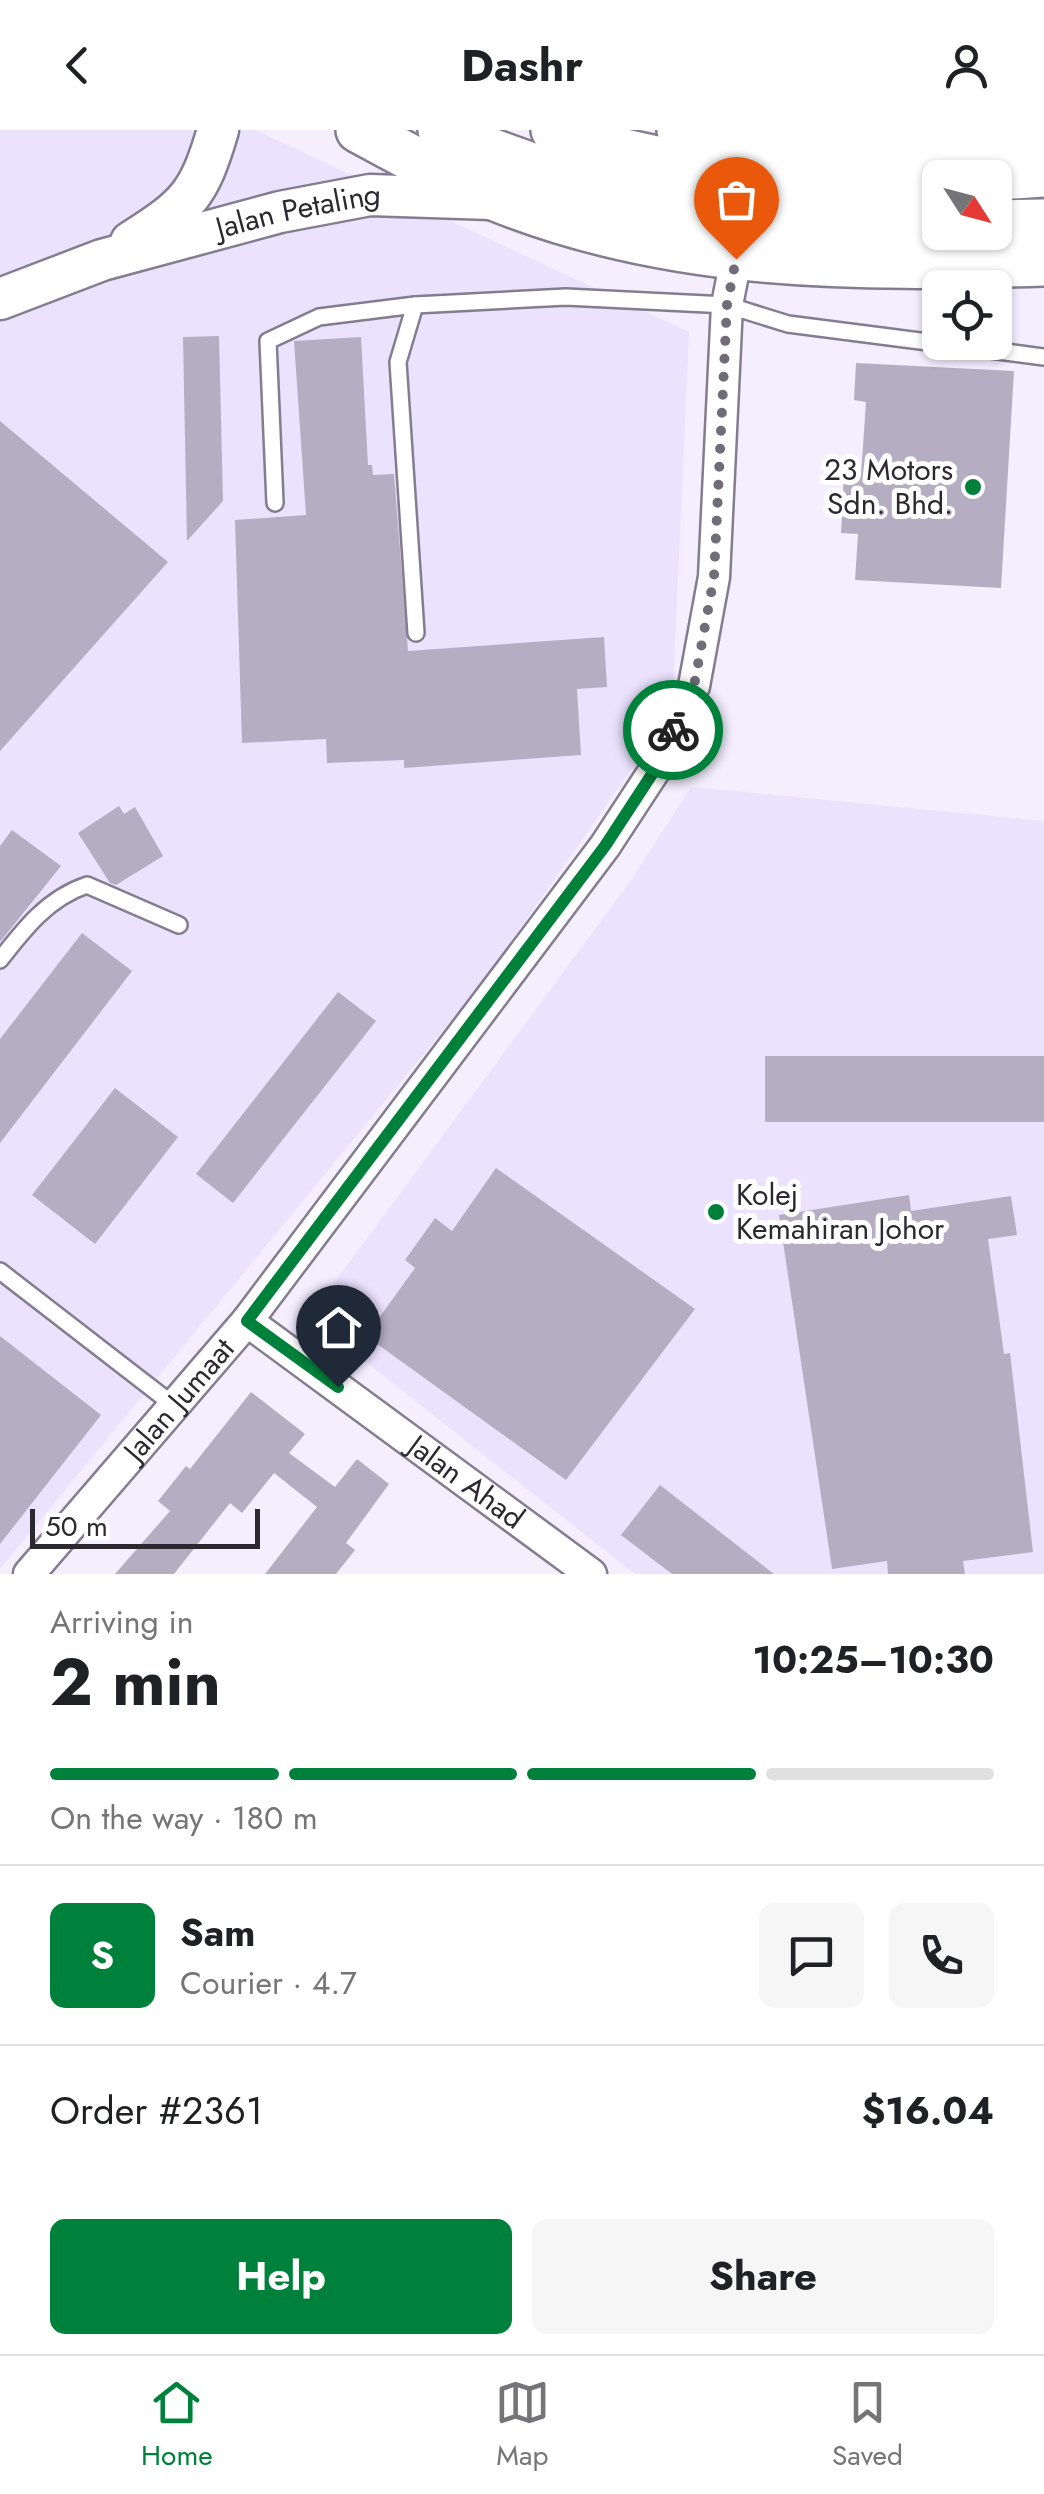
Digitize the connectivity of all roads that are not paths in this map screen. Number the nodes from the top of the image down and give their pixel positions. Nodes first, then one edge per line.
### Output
1 (218, 130) edge
2 (360, 130) edge
3 (442, 130) edge
4 (554, 130) edge
5 (978, 130) edge
6 (1044, 138) edge
7 (919, 149) edge
8 (712, 156) edge
9 (1044, 174) edge
10 (1012, 176) edge
11 (499, 200) junction
12 (1044, 222) edge
13 (1012, 223) edge
14 (922, 224) edge
15 (736, 259) junction
16 (102, 260) junction
17 (1044, 263) edge
18 (0, 300) edge
19 (415, 305) junction
20 (727, 305) junction
21 (1044, 356) edge
22 (275, 503) dead end
23 (416, 634) dead end
24 (179, 925) dead end
25 (0, 960) edge
26 (0, 1271) edge
27 (247, 1321) junction
28 (176, 1407) junction
29 (29, 1574) edge
30 (591, 1574) edge

1 - 16 main road, Jalan Petaling
2 - 11 main road
3 - 8 main road
4 - 8 main road
5 - 7 main road
6 - 7 main road
7 - 8 main road
8 - 14 main road
9 - 10 main road
11 - 15 main road
11 - 16 main road, Jalan Petaling
12 - 13 main road
15 - 17 main road
15 - 20 street, Jalan Jumaat
16 - 18 main road, Jalan Petaling
19 - 20 lane
19 - 22 lane
19 - 23 lane
20 - 21 lane
20 - 27 street, Jalan Jumaat
24 - 25 lane
26 - 28 lane
27 - 28 street, Jalan Jumaat
27 - 30 street, Jalan Ahad
28 - 29 street, Jalan Jumaat

